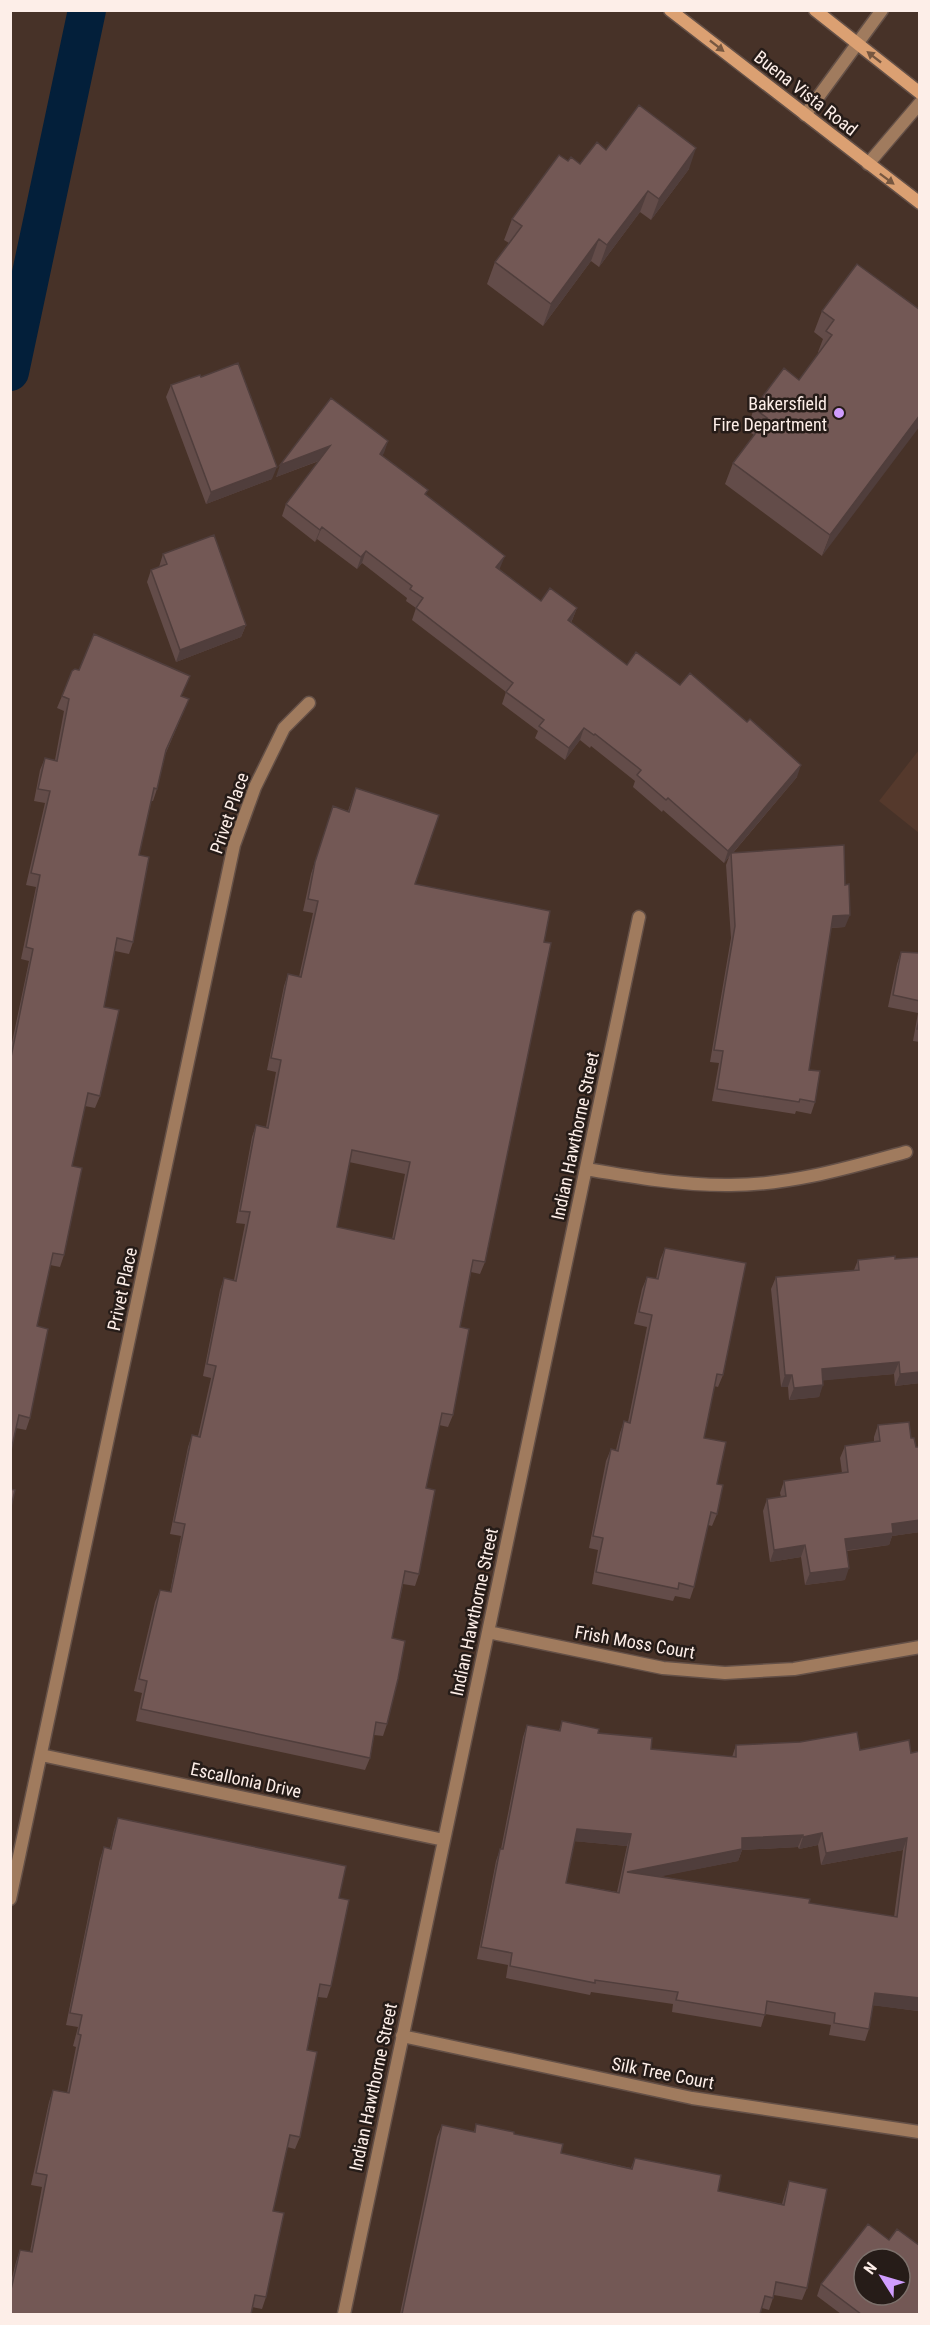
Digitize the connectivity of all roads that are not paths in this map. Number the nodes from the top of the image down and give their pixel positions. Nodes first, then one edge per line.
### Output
1 (670, 10) edge
2 (814, 10) edge
3 (882, 10) edge
4 (856, 43) junction
5 (920, 93) edge
6 (920, 103) edge
7 (805, 115) junction
8 (868, 164) junction
9 (920, 203) edge
10 (309, 703) dead end
11 (639, 917) dead end
12 (906, 1152) dead end
13 (586, 1169) junction
14 (488, 1632) junction
15 (920, 1647) edge
16 (41, 1755) junction
17 (444, 1840) junction
18 (10, 1899) edge
19 (402, 2036) junction
20 (919, 2132) edge
21 (344, 2314) edge

1 -> 7 main road, Buena Vista Road
2 - 4 main road
3 - 4 street
5 -> 4 main road
4 - 7 street
6 - 8 street
7 - 8 main road, Buena Vista Road
8 -> 9 main road, Buena Vista Road
10 - 16 street, Privet Place
11 - 13 street, Indian Hawthorne Street
12 - 13 street
13 - 14 street, Indian Hawthorne Street
14 - 15 street, Frish Moss Court
14 - 17 street, Indian Hawthorne Street
16 - 17 street, Escallonia Drive
16 - 18 street, Privet Place
17 - 19 street, Indian Hawthorne Street
19 - 20 street, Silk Tree Court
19 - 21 street, Indian Hawthorne Street

